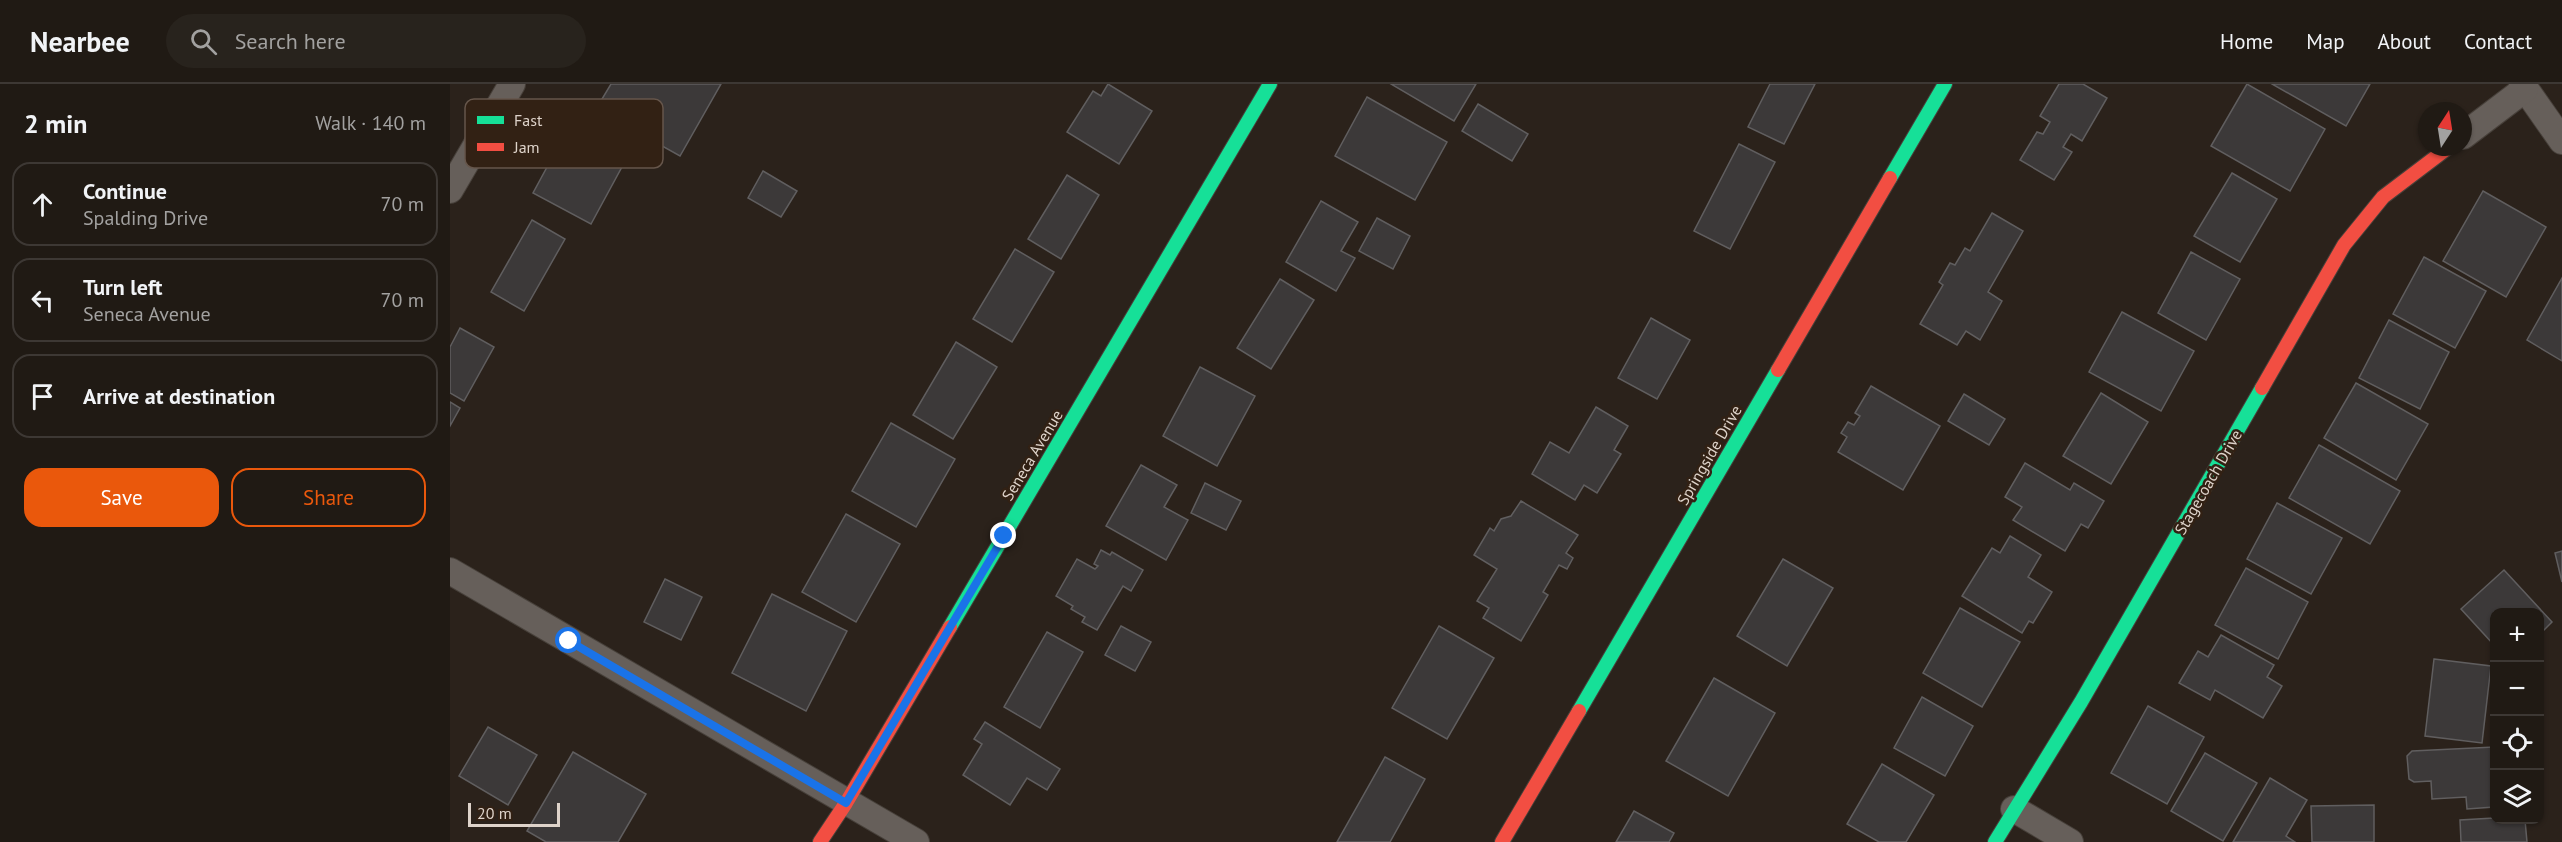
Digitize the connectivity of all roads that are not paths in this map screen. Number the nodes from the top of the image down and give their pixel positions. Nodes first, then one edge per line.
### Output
1 (512, 84) edge
2 (1270, 84) edge
3 (1945, 84) edge
4 (2524, 86) edge
5 (503, 99) edge
6 (2472, 129) edge
7 (2562, 141) edge
8 (2437, 156) edge
9 (465, 164) edge
10 (450, 190) edge
11 (450, 571) edge
12 (846, 803) junction
13 (2014, 809) junction
14 (820, 842) edge
15 (916, 842) edge
16 (1502, 842) edge
17 (1995, 842) edge
18 (2070, 842) edge

1 - 5 street
2 - 12 street, Seneca Avenue
3 - 16 street, Springside Drive
4 - 6 street
4 - 7 street
8 - 13 street, Stagecoach Drive
9 - 10 street
11 - 12 street
12 - 14 street, Seneca Avenue
12 - 15 street
13 - 17 street, Stagecoach Drive
13 - 18 street

